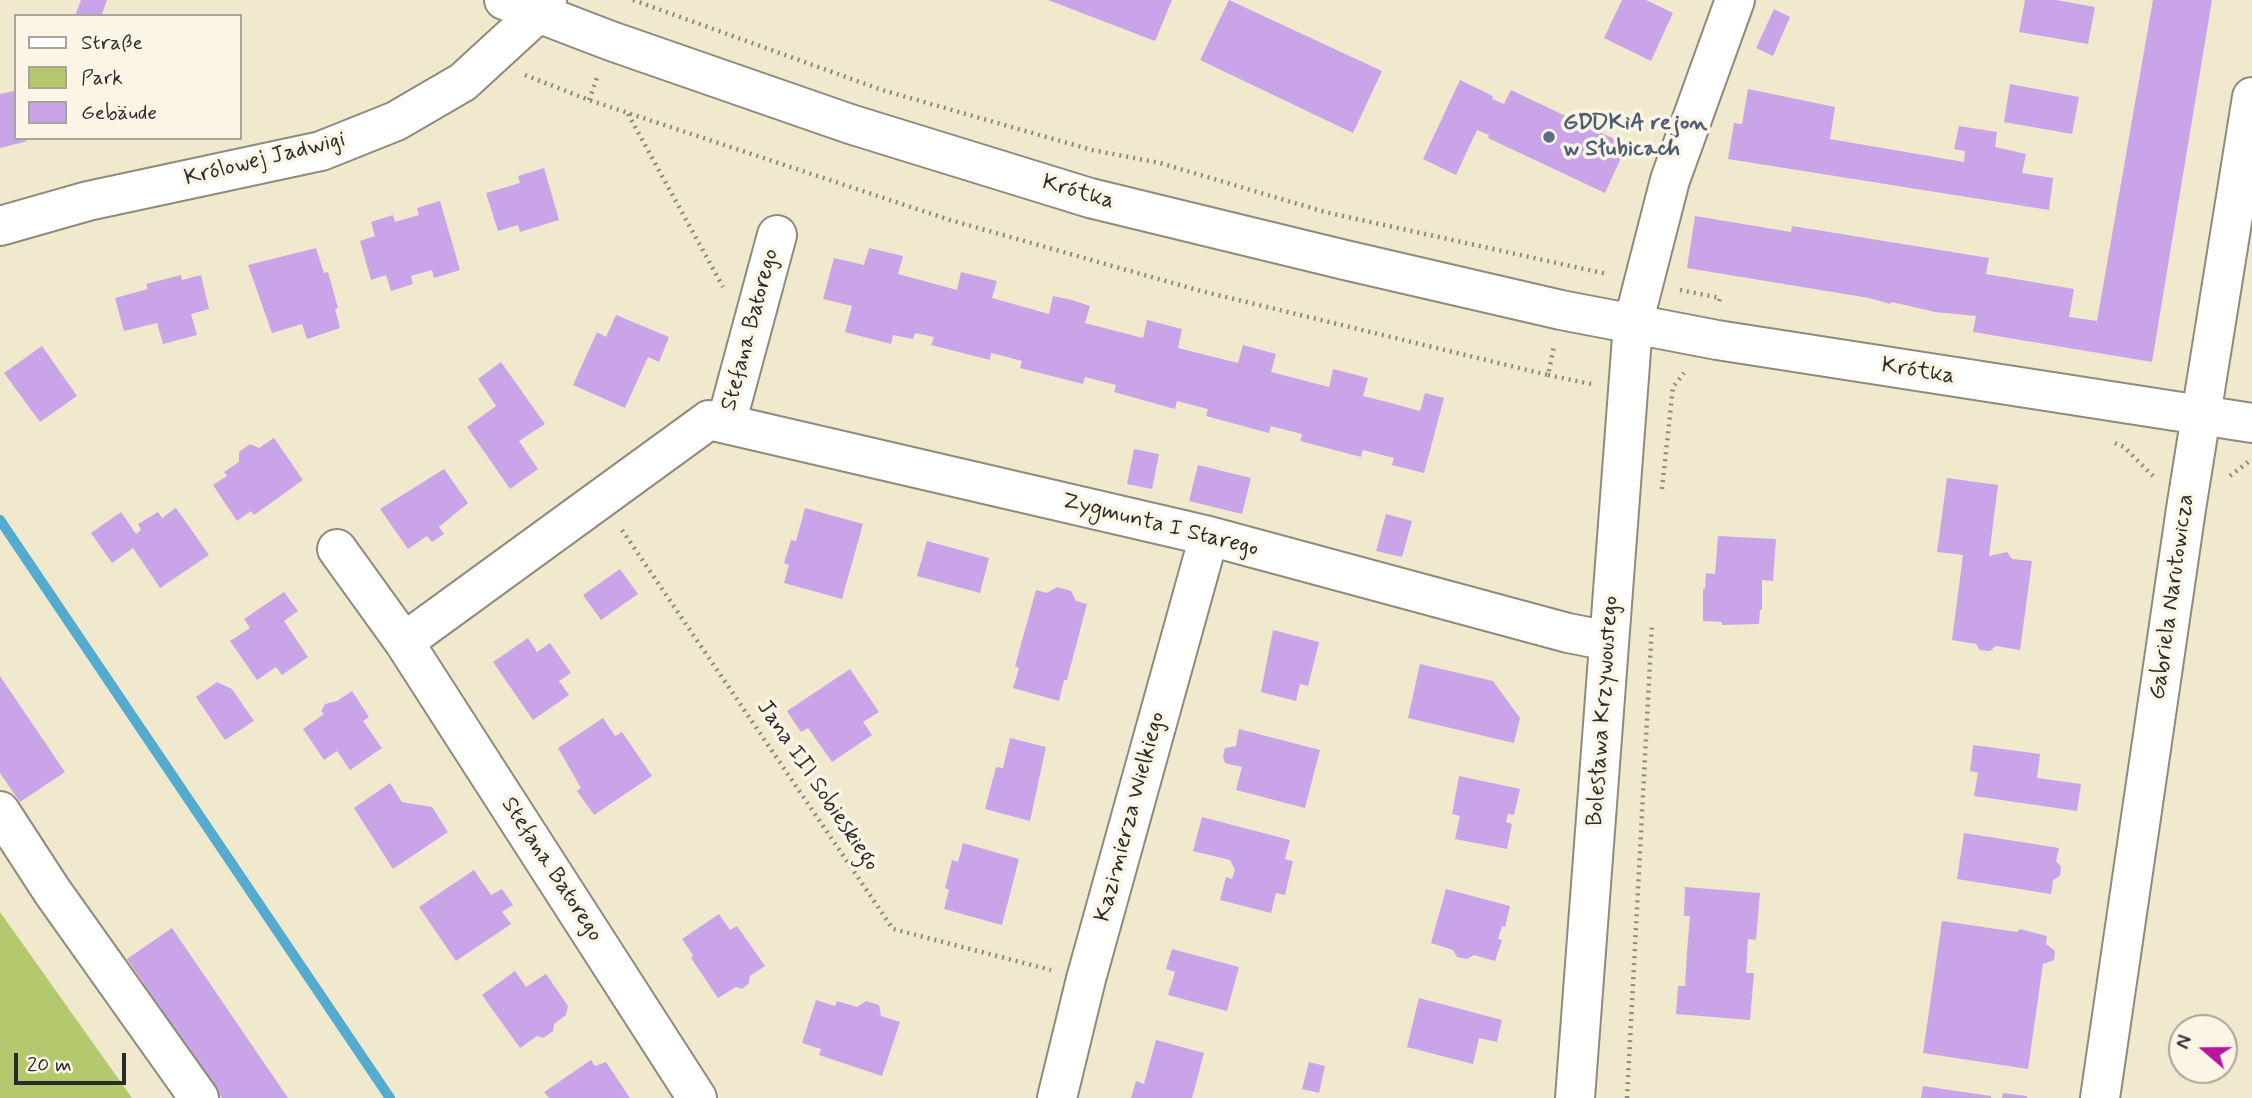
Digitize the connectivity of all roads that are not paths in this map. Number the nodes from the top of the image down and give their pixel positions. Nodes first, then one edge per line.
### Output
1 (1735, 0) edge
2 (529, 5) edge
3 (2252, 97) edge
4 (0, 226) edge
5 (777, 235) dead end
6 (1633, 324) junction
7 (2203, 417) junction
8 (717, 422) junction
9 (2252, 423) edge
10 (1209, 536) junction
11 (337, 549) dead end
12 (1609, 641) junction
13 (404, 642) junction
14 (0, 811) edge
15 (199, 1098) edge
16 (696, 1098) edge
17 (1057, 1098) edge
18 (1575, 1098) edge
19 (2100, 1098) edge

1 - 6 street
2 - 4 street, Królowej Jadwigi
2 - 6 street, Krótka
3 - 7 street, Gabriela Narutowicza
5 - 8 street, Stefana Batorego
6 - 7 street, Krótka
6 - 12 street, Bolesława Krzywoustego
7 - 9 street, Krótka
7 - 19 street, Gabriela Narutowicza
8 - 10 street, Zygmunta I Starego
8 - 13 street, Stefana Batorego
10 - 12 street, Zygmunta I Starego
10 - 17 street, Kazimierza Wielkiego
11 - 13 street, Stefana Batorego
12 - 18 street, Bolesława Krzywoustego
13 - 16 street, Stefana Batorego
14 - 15 street

